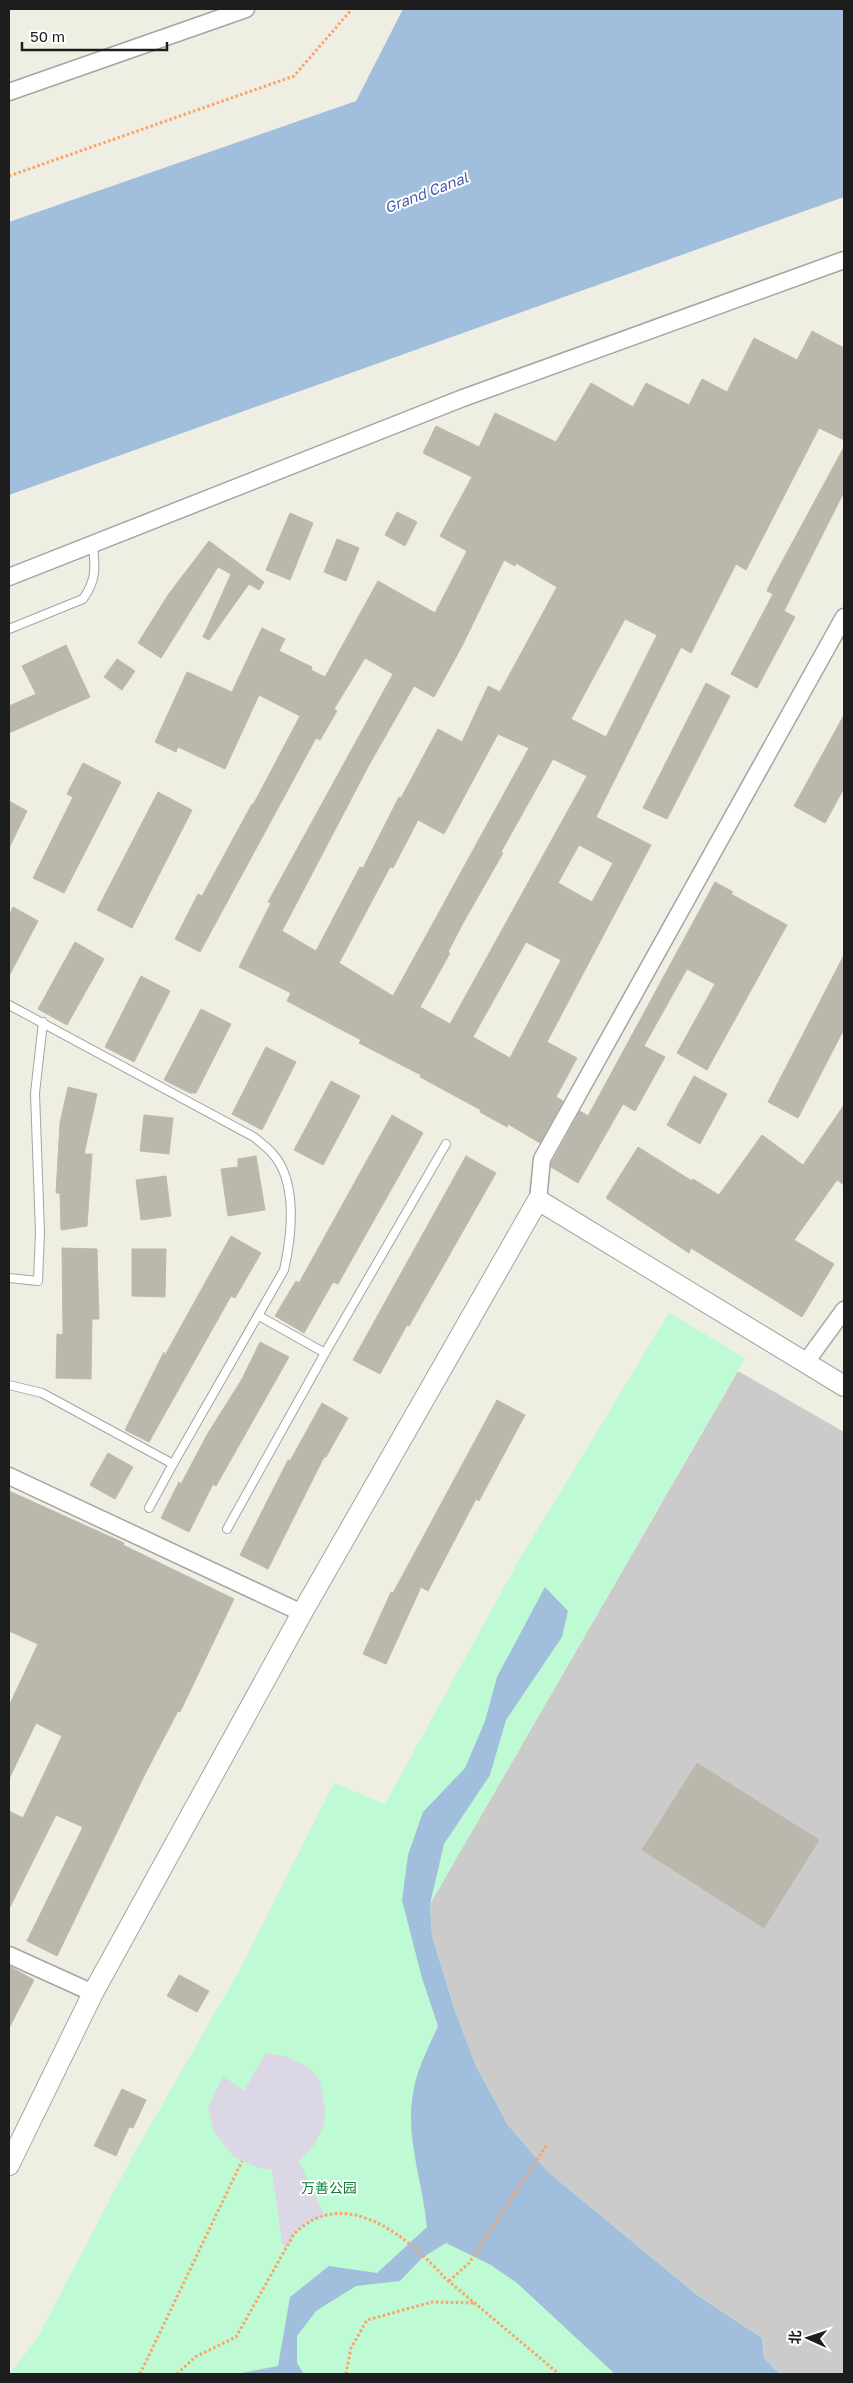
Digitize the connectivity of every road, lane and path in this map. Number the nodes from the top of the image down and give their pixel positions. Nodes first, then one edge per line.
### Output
1 (246, 9) edge
2 (352, 9) edge
3 (9, 92) edge
4 (9, 176) edge
5 (844, 260) edge
6 (93, 544) junction
7 (9, 578) edge
8 (844, 617) edge
9 (9, 629) edge
10 (9, 1006) edge
11 (43, 1022) junction
12 (446, 1144) dead end
13 (538, 1200) junction
14 (9, 1278) edge
15 (844, 1310) edge
16 (259, 1316) junction
17 (325, 1353) junction
18 (806, 1362) junction
19 (9, 1385) edge
20 (844, 1386) edge
21 (172, 1464) junction
22 (9, 1476) edge
23 (149, 1508) dead end
24 (227, 1529) dead end
25 (302, 1613) junction
26 (9, 1955) edge
27 (93, 1993) junction
28 (546, 2146) dead end
29 (242, 2161) dead end
30 (9, 2165) edge
31 (449, 2281) junction
32 (475, 2303) junction
33 (140, 2374) edge
34 (177, 2374) edge
35 (346, 2374) edge
36 (559, 2374) edge

1 - 3 street
2 - 4 path
5 - 6 street
6 - 7 street
6 - 9 lane
8 - 13 street
10 - 11 lane
11 - 14 lane
11 - 16 lane
12 - 17 lane
13 - 18 street
13 - 25 street
15 - 18 street
16 - 17 lane
16 - 21 lane
17 - 24 lane
18 - 20 street
19 - 21 lane
21 - 23 lane
22 - 25 street
25 - 27 street
26 - 27 street
27 - 30 street
28 - 31 path
29 - 33 path
31 - 32 path
31 - 34 path
32 - 35 path
32 - 36 path

